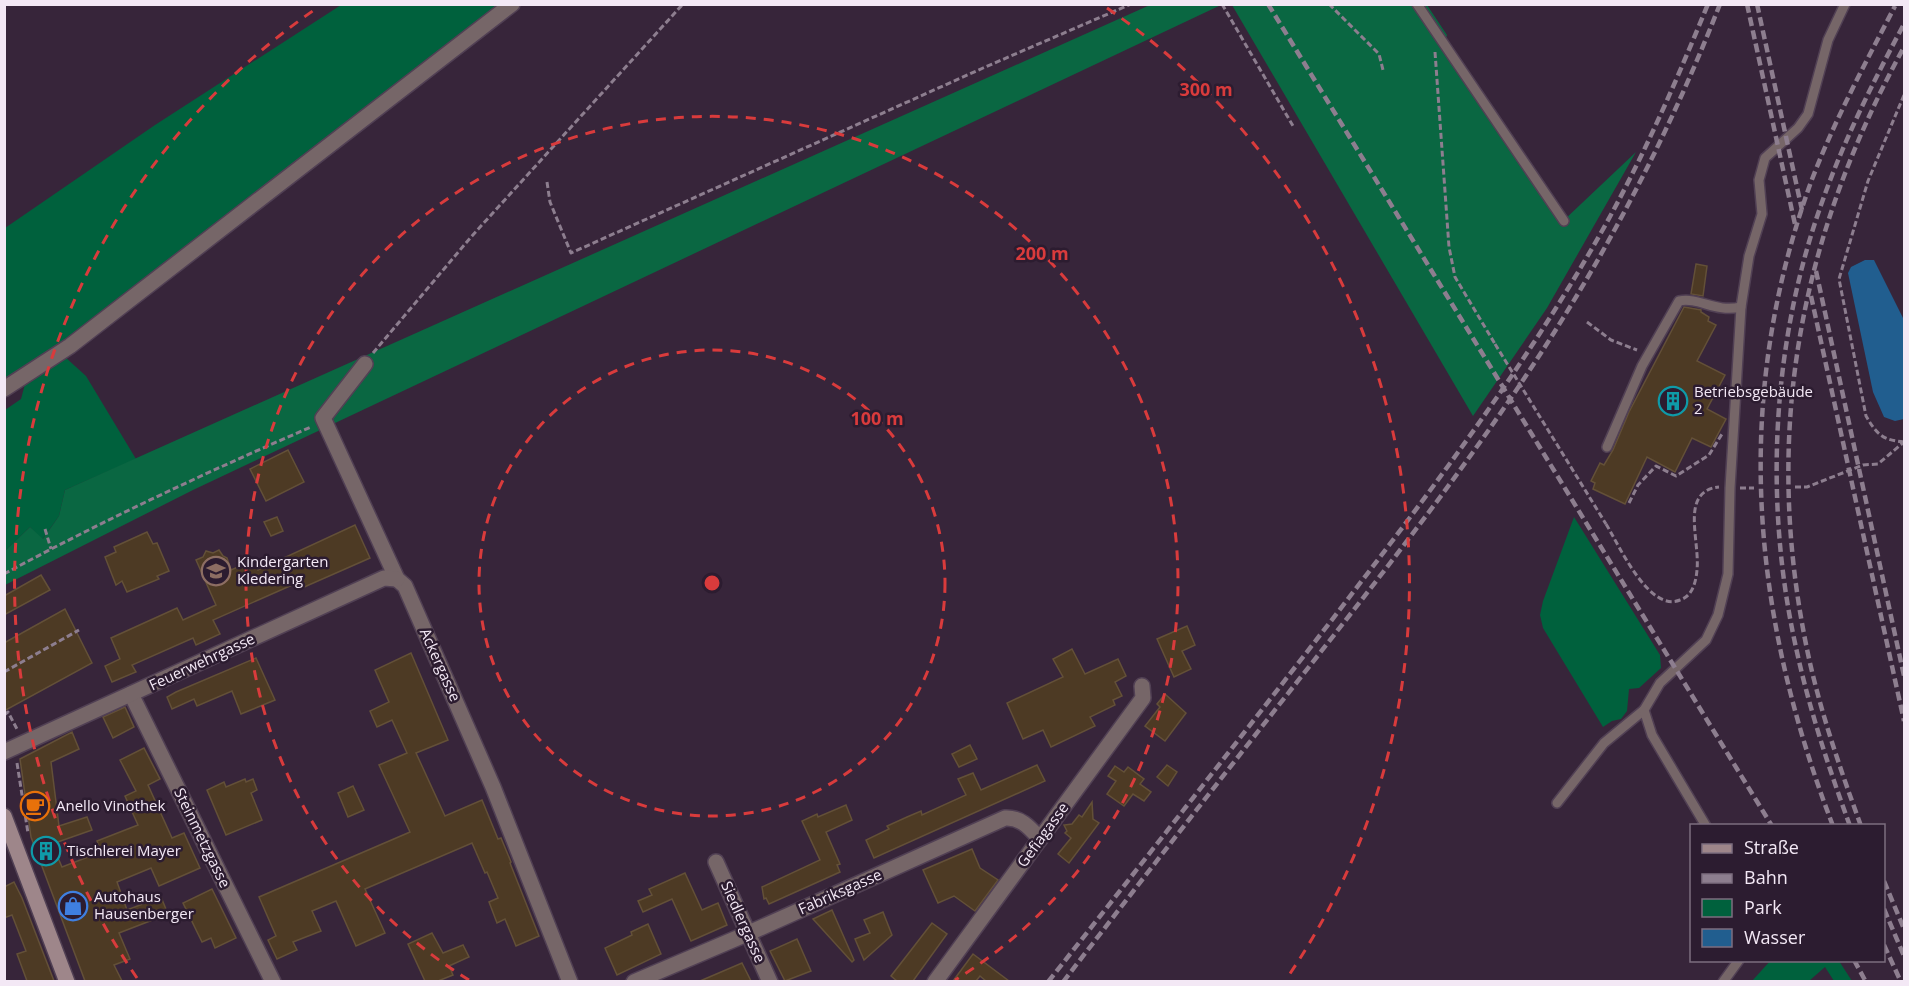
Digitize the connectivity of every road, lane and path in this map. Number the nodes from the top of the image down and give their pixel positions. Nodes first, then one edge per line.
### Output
1 (512, 4) edge
2 (683, 4) edge
3 (1131, 4) edge
4 (1222, 4) edge
5 (1329, 4) edge
6 (1417, 4) edge
7 (1845, 4) edge
8 (1433, 29) junction
9 (1383, 70) dead end
10 (1905, 95) edge
11 (1293, 126) dead end
12 (547, 182) dead end
13 (1563, 221) dead end
14 (1742, 308) junction
15 (1587, 322) dead end
16 (1649, 354) junction
17 (364, 364) joint
18 (4, 389) edge
19 (324, 421) junction
20 (1735, 439) junction
21 (1905, 442) edge
22 (1607, 447) dead end
23 (1796, 487) dead end
24 (1730, 488) junction
25 (1745, 488) dead end
26 (1754, 488) dead end
27 (1629, 503) dead end
28 (45, 529) dead end
29 (51, 549) junction
30 (4, 574) edge
31 (397, 579) junction
32 (79, 630) dead end
33 (4, 672) edge
34 (1142, 686) dead end
35 (132, 694) junction
36 (1644, 710) junction
37 (4, 715) edge
38 (10, 735) dead end
39 (6, 756) edge
40 (1557, 803) dead end
41 (4, 816) edge
42 (1705, 824) edge
43 (28, 835) dead end
44 (1040, 839) junction
45 (11, 850) edge
46 (716, 862) dead end
47 (748, 933) junction
48 (1737, 962) edge
49 (67, 981) edge
50 (273, 981) edge
51 (570, 981) edge
52 (634, 981) edge
53 (770, 981) edge
54 (934, 981) edge
55 (1723, 981) edge

1 - 18 street
2 - 17 path
3 - 12 path
4 - 11 path
5 - 9 path
6 - 8 lane
7 - 14 lane
8 - 13 lane
8 - 24 path, bridge
10 - 21 path
14 - 16 lane
14 - 20 lane
15 - 16 path
16 - 22 lane
17 - 19 street
19 - 29 path
19 - 31 street, Ackergasse
20 - 24 lane
20 - 27 path
21 - 23 path
24 - 36 lane
25 - 26 path
28 - 29 path
29 - 30 path
31 - 35 street, Feuerwehrgasse
31 - 51 street, Ackergasse
32 - 33 path
34 - 44 street, Gefiagasse
35 - 39 street, Feuerwehrgasse
35 - 50 street, Steinmetzgasse
36 - 40 lane
36 - 42 lane
37 - 38 path
39 - 43 path
41 - 45 main road
44 - 47 street, Fabriksgasse
44 - 54 street, Gefiagasse
45 - 49 main road
46 - 47 street, Siedlergasse
47 - 52 street, Fabriksgasse
47 - 53 street, Siedlergasse
48 - 55 lane

